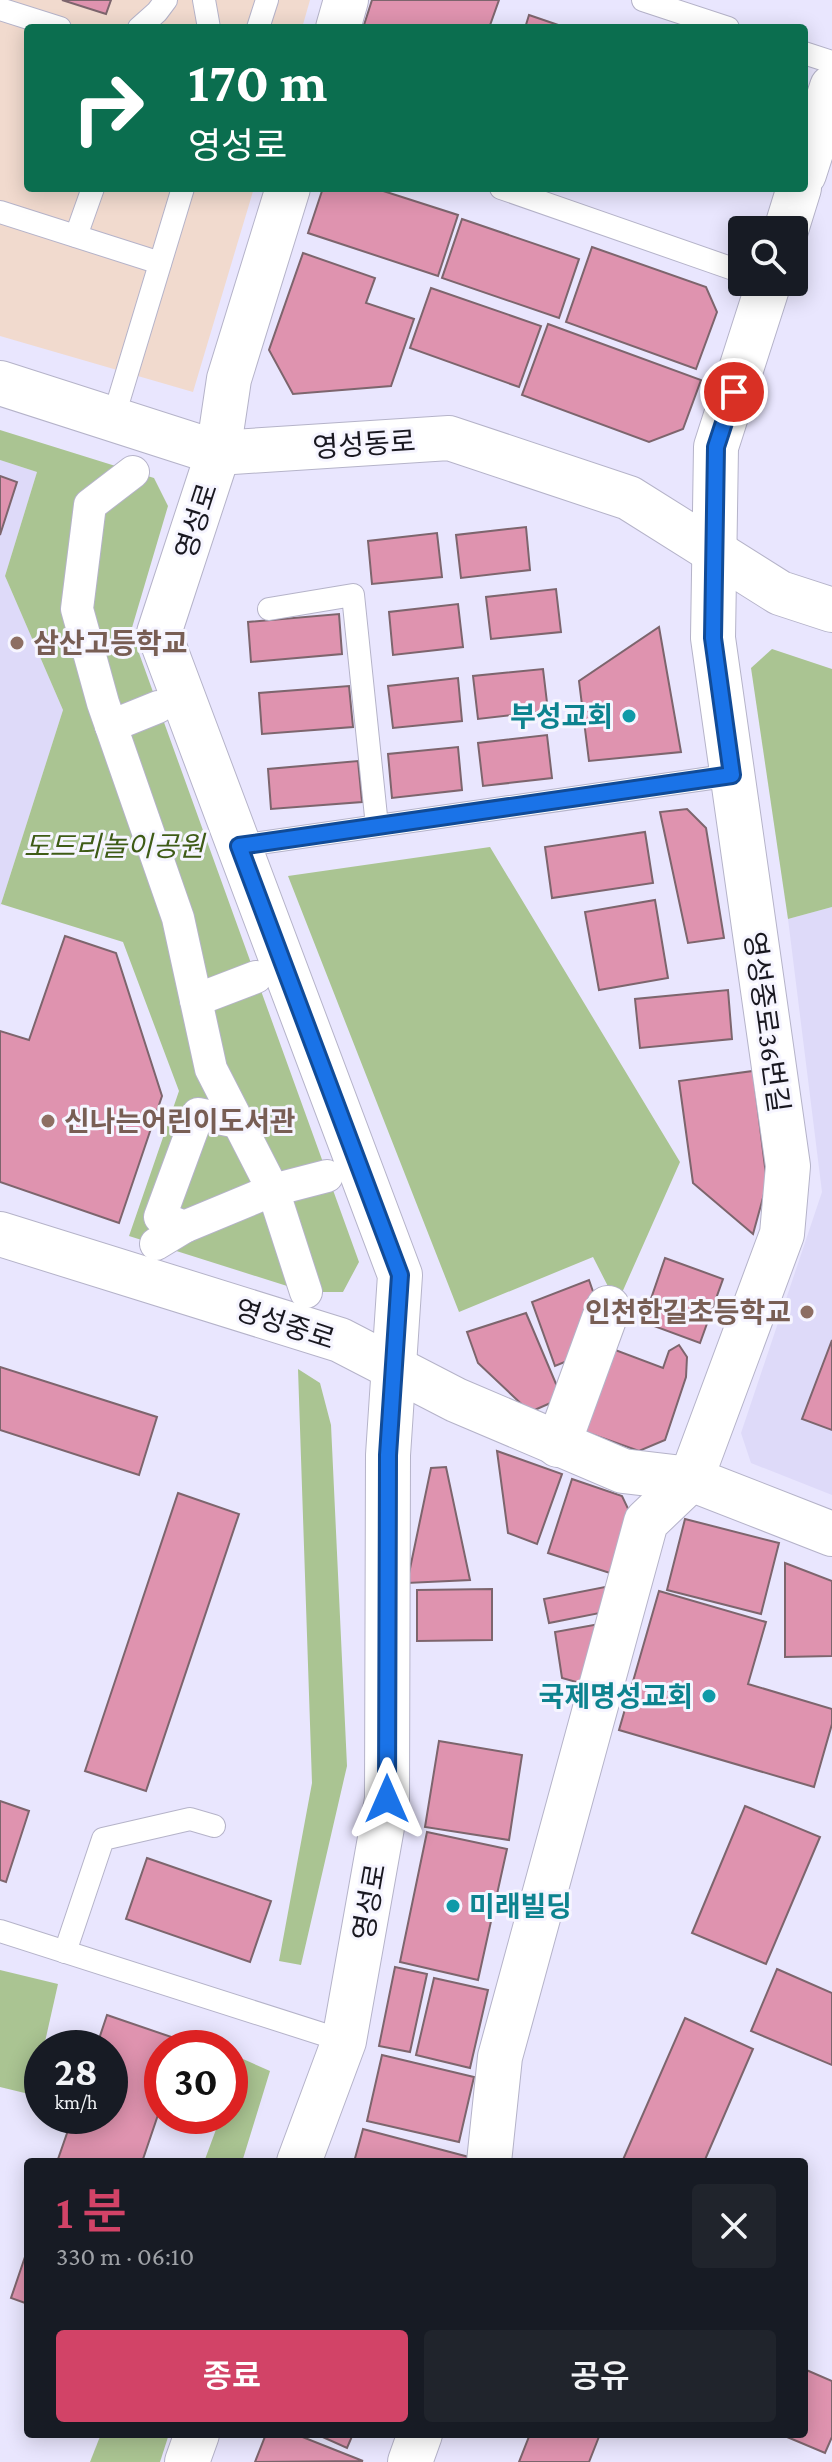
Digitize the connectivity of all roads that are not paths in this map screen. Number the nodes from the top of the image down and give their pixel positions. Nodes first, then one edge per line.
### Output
1 (166, 0) edge
2 (204, 0) edge
3 (267, 0) edge
4 (346, 0) edge
5 (643, 0) edge
6 (0, 9) edge
7 (47, 24) edge
8 (144, 24) edge
9 (208, 24) edge
10 (259, 24) edge
11 (339, 24) edge
12 (716, 24) edge
13 (808, 54) edge
14 (832, 62) edge
15 (832, 87) edge
16 (808, 162) edge
17 (92, 192) edge
18 (182, 192) edge
19 (287, 192) edge
20 (512, 192) edge
21 (798, 192) edge
22 (0, 212) edge
23 (790, 216) edge
24 (76, 236) junction
25 (160, 263) junction
26 (728, 267) edge
27 (765, 296) edge
28 (0, 383) edge
29 (113, 419) junction
30 (218, 453) junction
31 (133, 472) dead end
32 (714, 551) junction
33 (269, 609) dead end
34 (832, 610) edge
35 (158, 707) dead end
36 (111, 726) junction
37 (732, 775) junction
38 (377, 826) junction
39 (239, 846) junction
40 (256, 977) dead end
41 (196, 1000) junction
42 (238, 1122) junction
43 (327, 1176) dead end
44 (273, 1190) junction
45 (184, 1227) junction
46 (0, 1234) edge
47 (156, 1244) dead end
48 (306, 1292) dead end
49 (608, 1308) dead end
50 (393, 1368) junction
51 (558, 1445) junction
52 (691, 1479) junction
53 (832, 1534) edge
54 (214, 1826) dead end
55 (0, 1931) edge
56 (65, 1952) junction
57 (344, 2041) junction
58 (300, 2158) edge
59 (489, 2158) edge
60 (196, 2438) edge
61 (419, 2438) edge
62 (187, 2462) edge
63 (410, 2462) edge

1 - 8 lane
2 - 9 lane
3 - 10 lane
4 - 11 street
5 - 12 lane
6 - 7 lane
13 - 14 lane
15 - 16 street
17 - 24 lane
18 - 25 lane
19 - 30 street, 영성로
20 - 26 lane
21 - 23 street
22 - 24 lane
24 - 25 lane
25 - 29 lane
27 - 32 street
28 - 29 street, 영성동로
29 - 30 street, 영성동로
30 - 32 street, 영성동로
30 - 39 street, 영성로
31 - 36 street
32 - 34 street, 영성동로
32 - 37 street, 영성중로36번길
33 - 38 lane
35 - 36 street
36 - 41 street
37 - 38 lane
37 - 52 street, 영성중로36번길
38 - 39 lane
39 - 50 street, 영성로
40 - 41 street
41 - 42 street
42 - 44 street
42 - 45 street
43 - 44 street
44 - 45 street
44 - 48 street
45 - 47 street
46 - 50 street, 영성중로
49 - 51 street
50 - 51 street, 영성중로
50 - 57 street, 영성로
51 - 52 street, 영성중로
52 - 53 street, 영성중로
52 - 59 street
54 - 56 lane
55 - 56 lane
56 - 57 lane
57 - 58 street, 영성로
60 - 62 street
61 - 63 street

